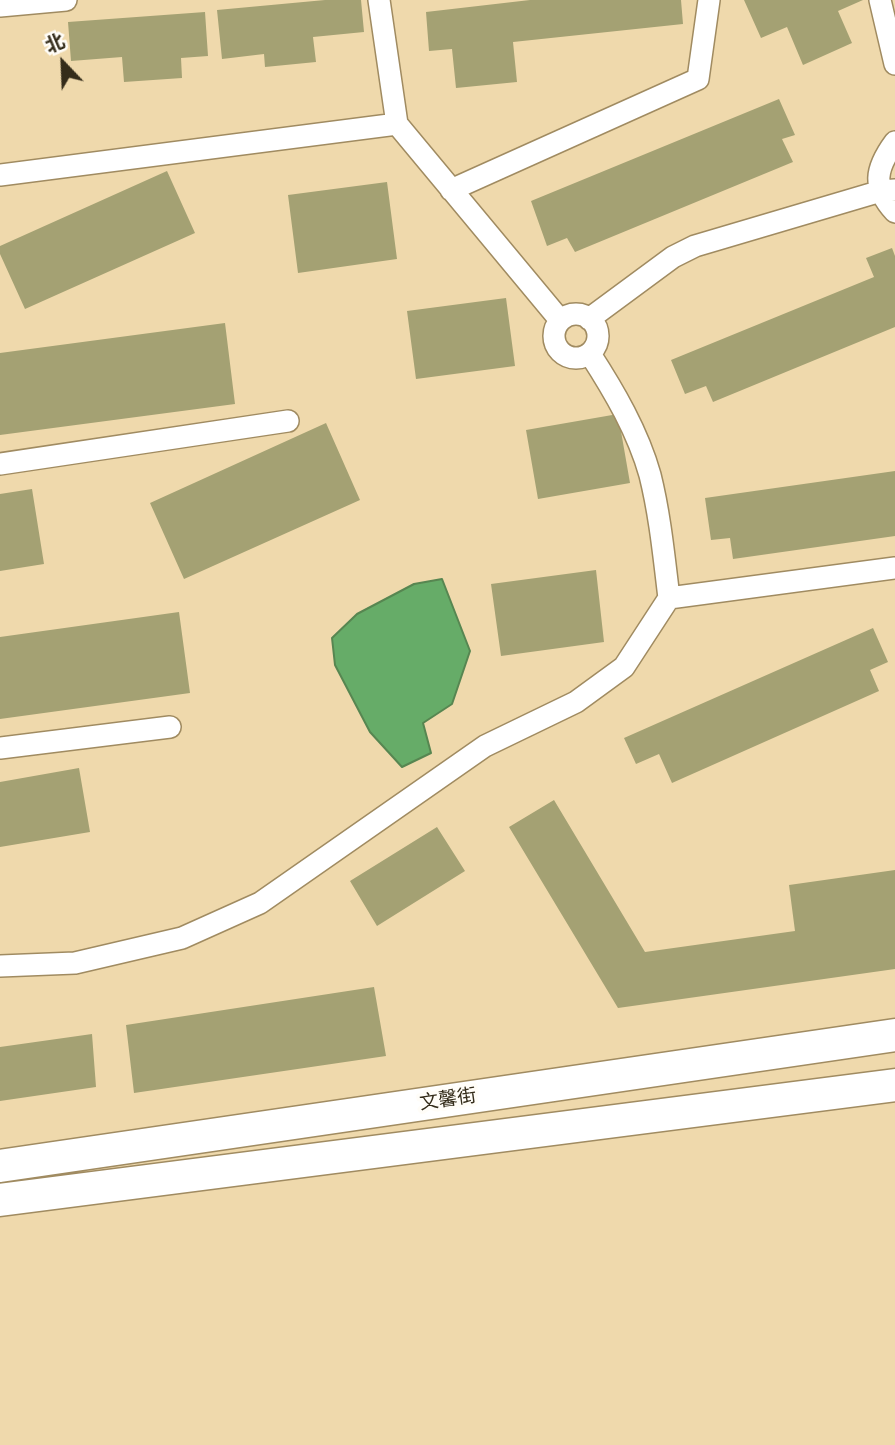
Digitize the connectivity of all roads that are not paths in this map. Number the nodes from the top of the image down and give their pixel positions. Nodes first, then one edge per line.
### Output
1 (66, 0) edge
2 (379, 0) edge
3 (709, 0) edge
4 (880, 0) edge
5 (0, 6) edge
6 (895, 64) edge
7 (397, 124) junction
8 (895, 142) edge
9 (0, 175) edge
10 (451, 190) junction
11 (888, 191) edge
12 (895, 212) edge
13 (589, 319) junction
14 (560, 320) junction
15 (590, 354) junction
16 (288, 421) dead end
17 (0, 464) edge
18 (895, 568) edge
19 (670, 598) junction
20 (170, 727) dead end
21 (0, 748) edge
22 (0, 966) edge
23 (895, 1035) edge
24 (895, 1085) edge
25 (0, 1166) edge
26 (0, 1200) edge

1 - 5 street
2 - 7 street
3 - 10 street
4 - 6 street
7 - 9 street
7 - 10 street
8 - 11 street
10 - 14 street
11 - 12 street
11 - 13 street
13 - 14 street
13 - 15 street
14 - 15 street
15 - 19 street
16 - 17 street
18 - 19 street
19 - 22 street
20 - 21 street
23 - 25 main road, 文馨街
24 - 26 main road

